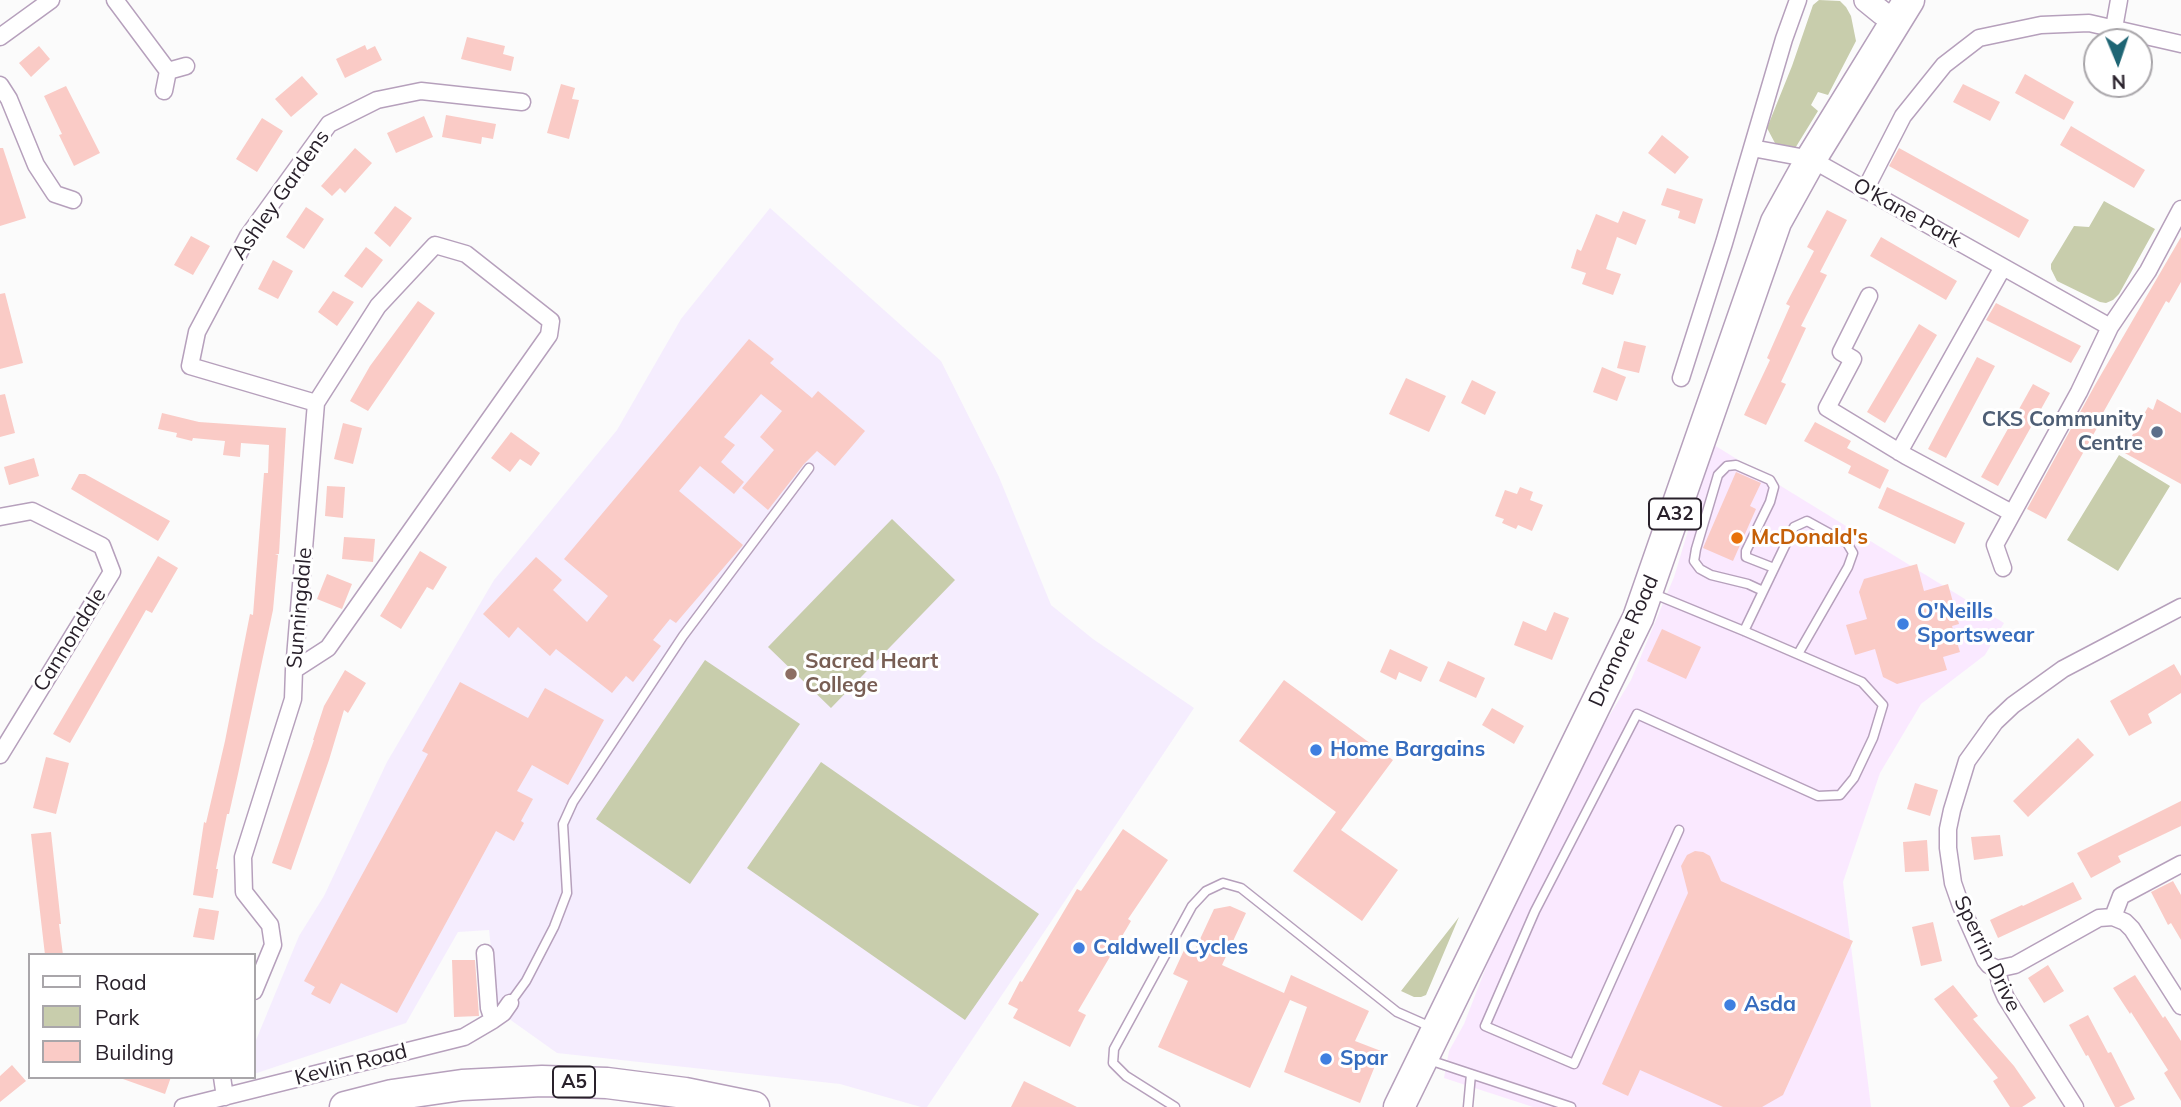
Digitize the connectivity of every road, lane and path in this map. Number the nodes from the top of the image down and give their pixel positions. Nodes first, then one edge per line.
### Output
1 (51, 0) edge
2 (115, 0) edge
3 (1798, 0) edge
4 (1866, 0) edge
5 (2119, 0) edge
6 (1902, 10) edge
7 (2114, 28) joint
8 (0, 37) edge
9 (2153, 37) edge
10 (2181, 44) edge
11 (186, 66) dead end
12 (168, 71) junction
13 (0, 85) edge
14 (164, 91) dead end
15 (522, 102) dead end
16 (1752, 148) junction
17 (1811, 159) junction
18 (1865, 190) junction
19 (55, 194) junction
20 (73, 200) dead end
21 (47, 209) dead end
22 (2181, 209) edge
23 (2003, 267) junction
24 (1869, 296) dead end
25 (2110, 327) junction
26 (1681, 378) dead end
27 (316, 403) junction
28 (1899, 452) junction
29 (809, 468) dead end
30 (2012, 513) junction
31 (0, 517) edge
32 (1774, 568) junction
33 (2003, 568) dead end
34 (1763, 591) junction
35 (1648, 592) junction
36 (2181, 607) edge
37 (1744, 631) junction
38 (1798, 653) junction
39 (294, 670) junction
40 (0, 755) edge
41 (1679, 830) dead end
42 (2181, 864) edge
43 (2113, 917) junction
44 (485, 953) dead end
45 (1997, 969) junction
46 (256, 986) edge
47 (510, 1003) joint
48 (2181, 1006) edge
49 (493, 1020) junction
50 (1437, 1030) junction
51 (1423, 1058) junction
52 (1471, 1074) junction
53 (222, 1079) edge
54 (225, 1097) junction
55 (183, 1107) edge
56 (345, 1107) edge
57 (754, 1107) edge
58 (1175, 1107) edge
59 (1399, 1107) edge
60 (1468, 1107) edge
61 (1571, 1107) edge
62 (2075, 1107) edge

1 - 8 street
2 - 12 street
3 - 16 street
4 - 6 street
5 - 7 street
6 - 17 highway, Dromore Road / A32
7 - 18 street
9 - 10 street
11 - 12 street
12 - 14 street
13 - 19 street
15 - 27 street, Ashley Gardens
16 - 17 street
16 - 26 street
17 - 18 street, O'Kane Park
17 - 35 highway, Dromore Road / A32
18 - 23 street, O'Kane Park
19 - 20 street
19 - 21 street
22 - 25 street
23 - 25 street, O'Kane Park
23 - 28 street
24 - 28 street
25 - 30 street
27 - 39 street, Sunningdale
27 - 39 street, Sunningdale
28 - 30 street
29 - 47 lane
30 - 33 street
31 - 40 street, Cannondale
32 - 34 lane
32 - 34 lane
32 - 38 lane
34 - 37 lane
35 - 37 lane
35 - 50 highway, Dromore Road / A32
36 - 45 street, Sperrin Drive
37 - 38 lane
38 - 41 lane
39 - 46 street, Sunningdale
42 - 43 street
43 - 45 street
43 - 48 street
44 - 49 street
45 - 62 street, Sperrin Drive
47 - 49 street, Kevlin Road
49 - 54 street, Kevlin Road
50 - 51 highway, Dromore Road / A32
50 - 58 lane
51 - 52 lane
51 - 59 highway, Dromore Road / A32
52 - 60 lane
52 - 61 lane
53 - 54 street
54 - 55 street, Kevlin Road
56 - 57 highway, A5

